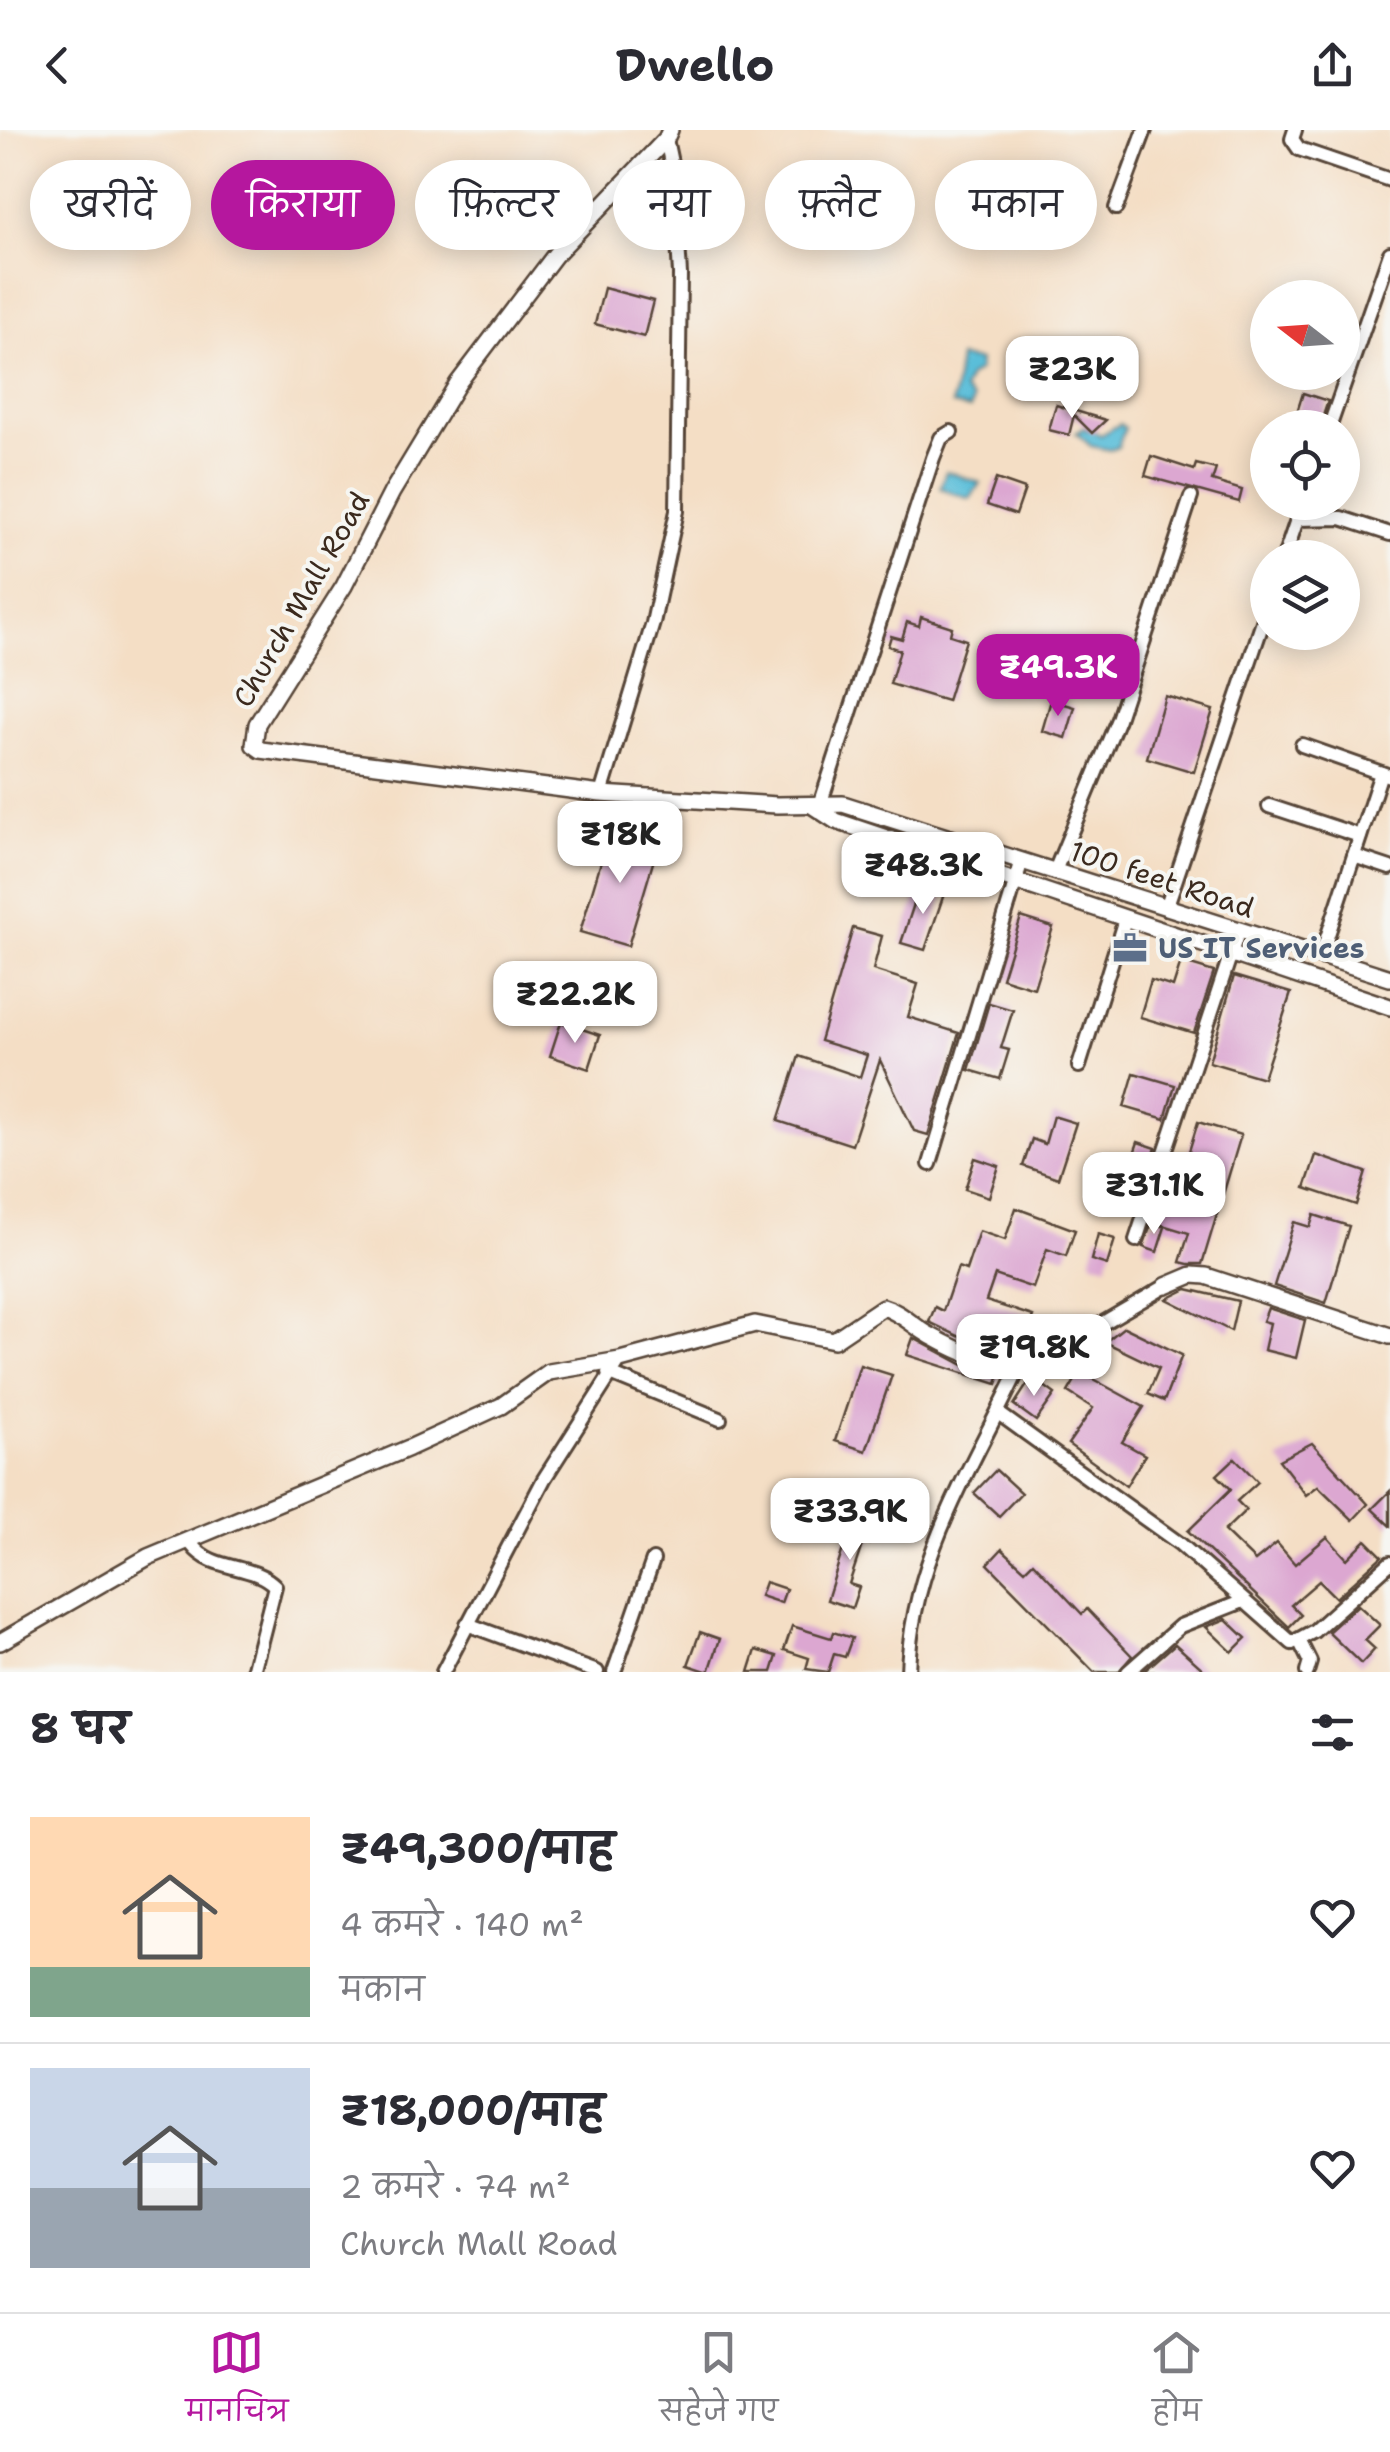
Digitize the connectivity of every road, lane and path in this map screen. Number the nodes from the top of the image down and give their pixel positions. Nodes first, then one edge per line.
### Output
1 (1145, 130) edge
2 (1295, 130) edge
3 (668, 135) edge
4 (1390, 180) edge
5 (1116, 208) dead end
6 (1390, 253) edge
7 (1335, 410) edge
8 (952, 432) dead end
9 (1190, 497) dead end
10 (1297, 520) edge
11 (1347, 520) edge
12 (1390, 534) edge
13 (1290, 540) edge
14 (1253, 650) edge
15 (1302, 745) dead end
16 (1385, 774) edge
17 (601, 794) junction
18 (817, 806) junction
19 (1269, 806) dead end
20 (1360, 836) junction
21 (959, 840) junction
22 (1354, 856) junction
23 (951, 860) junction
24 (1022, 860) junction
25 (1390, 868) edge
26 (1056, 871) junction
27 (1014, 881) junction
28 (1166, 908) junction
29 (1125, 919) junction
30 (1239, 929) junction
31 (1231, 954) junction
32 (1322, 956) junction
33 (1384, 976) edge
34 (1369, 1000) junction
35 (1390, 1007) edge
36 (1079, 1066) dead end
37 (930, 1164) dead end
38 (1136, 1240) dead end
39 (1166, 1286) joint
40 (1390, 1336) edge
41 (620, 1360) junction
42 (1027, 1366) junction
43 (608, 1373) junction
44 (998, 1412) junction
45 (720, 1418) dead end
46 (193, 1538) junction
47 (653, 1560) dead end
48 (1390, 1563) edge
49 (1241, 1602) junction
50 (467, 1624) junction
51 (0, 1642) edge
52 (1300, 1642) junction
53 (564, 1668) edge
54 (252, 1672) edge
55 (443, 1672) edge
56 (597, 1672) edge
57 (614, 1672) edge
58 (908, 1672) edge
59 (1128, 1672) edge
60 (1306, 1672) edge

1 - 5 street
2 - 4 street
3 - 17 street
3 - 17 street, Church Mall Road
6 - 7 street
8 - 18 street
9 - 26 street
10 - 13 street
11 - 12 street
14 - 28 street
15 - 16 street
16 - 20 street
17 - 18 street, Church Mall Road
18 - 21 street, 100 feet Road
18 - 23 street, 100 feet Road
19 - 20 street
20 - 22 street
21 - 23 street
21 - 24 street, 100 feet Road
22 - 25 street
22 - 32 street
23 - 27 street, 100 feet Road
24 - 26 street, 100 feet Road
24 - 27 street
26 - 28 street, 100 feet Road
27 - 29 street, 100 feet Road
27 - 37 street
28 - 30 street, 100 feet Road
29 - 31 street, 100 feet Road
29 - 36 street
30 - 31 street
30 - 32 street, 100 feet Road
31 - 34 street, 100 feet Road
31 - 38 street
32 - 33 street, 100 feet Road
33 - 34 street
34 - 35 street, 100 feet Road
39 - 40 street
39 - 42 street
41 - 42 street
41 - 43 street
41 - 46 street
42 - 44 street
43 - 45 street
43 - 50 street
44 - 49 street
44 - 58 street
46 - 51 street
46 - 54 street
47 - 57 street
48 - 52 street
49 - 52 street
49 - 59 street
50 - 53 street
50 - 55 street
52 - 60 street
53 - 56 street

